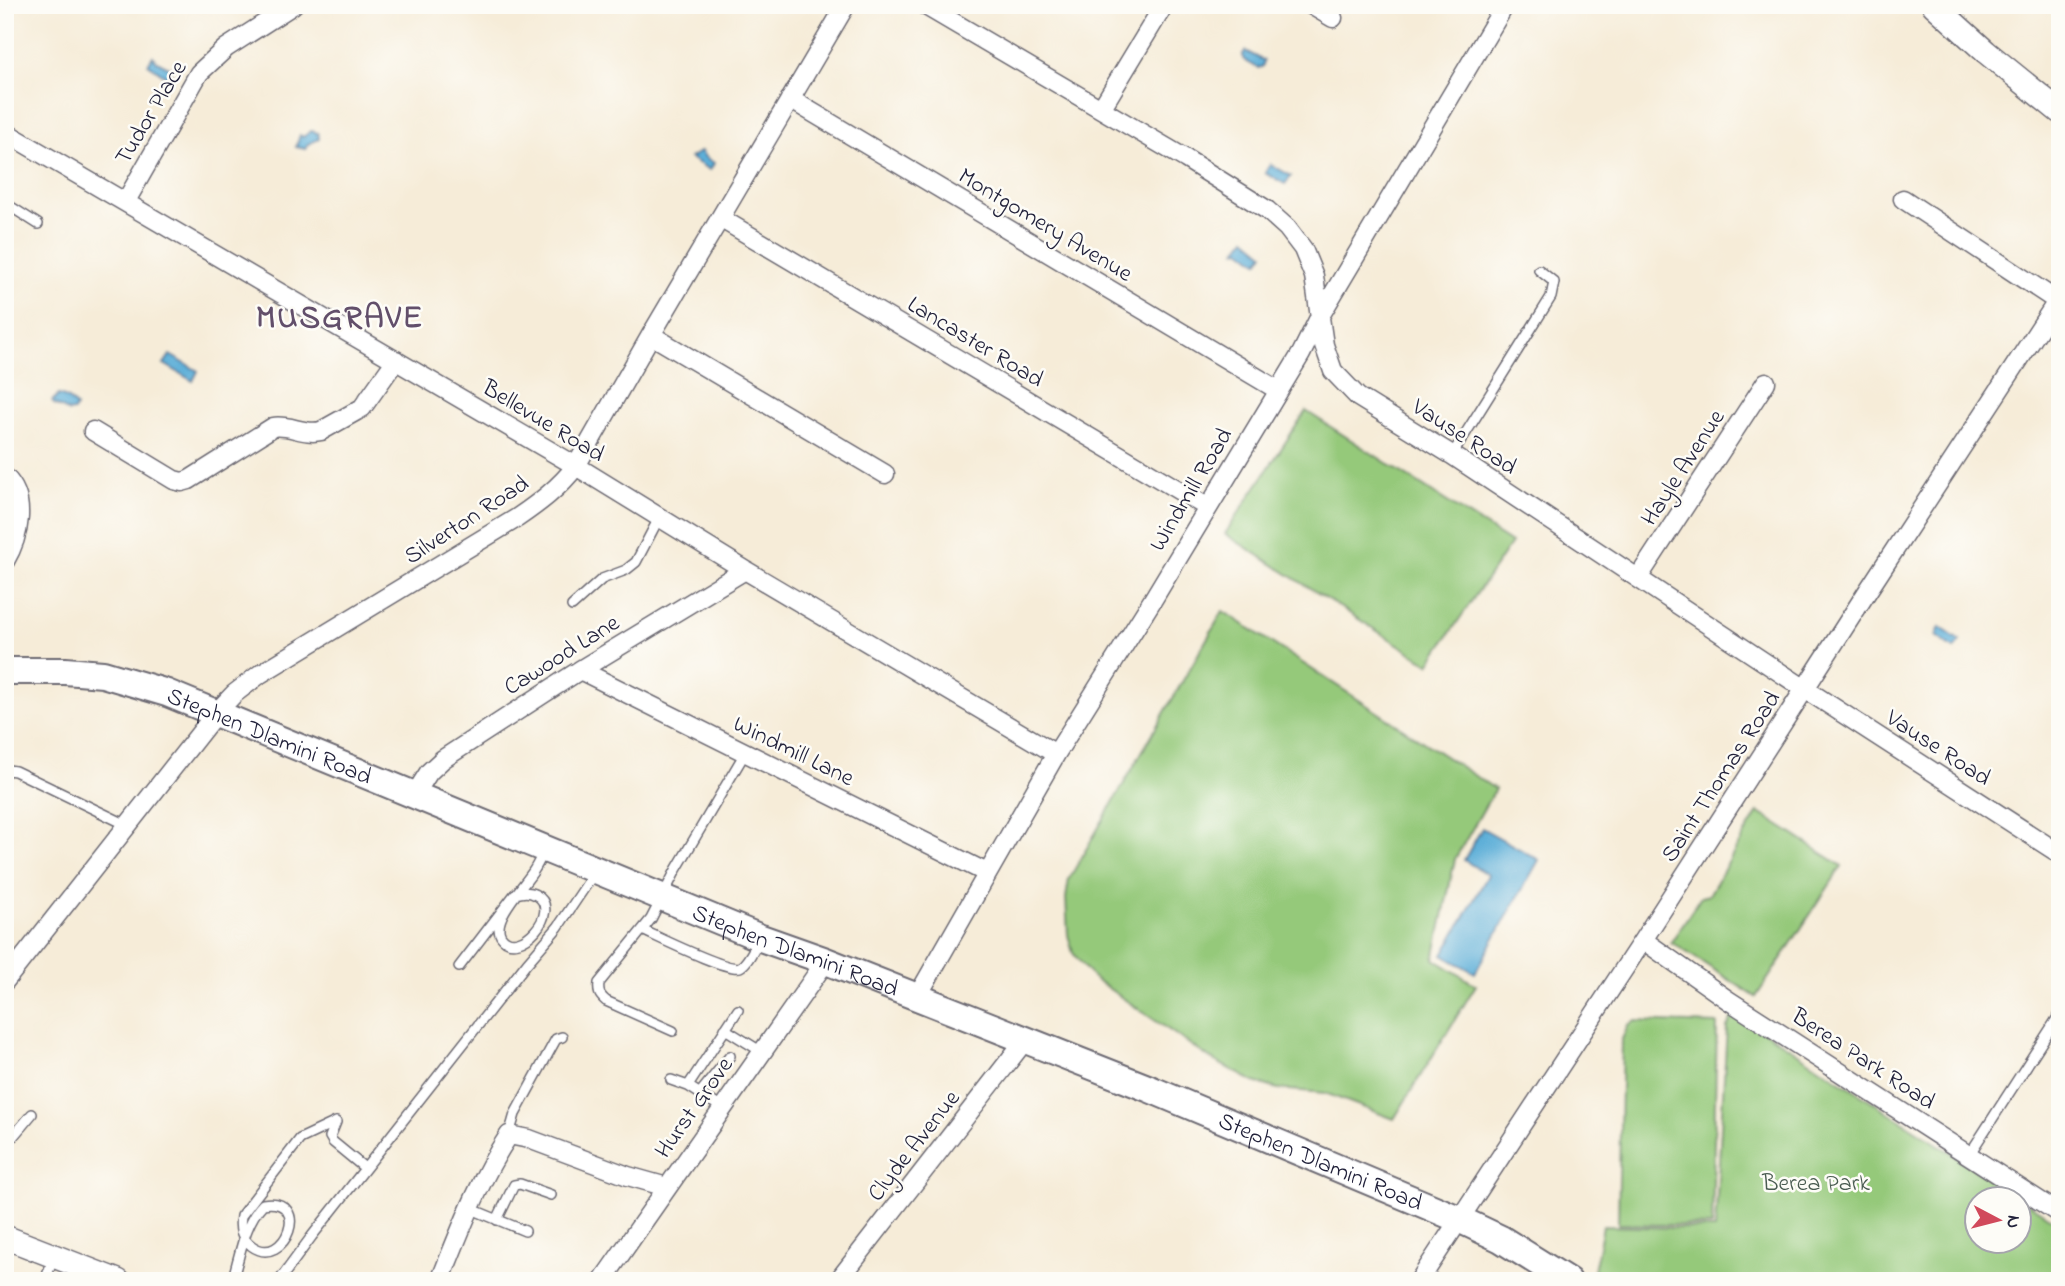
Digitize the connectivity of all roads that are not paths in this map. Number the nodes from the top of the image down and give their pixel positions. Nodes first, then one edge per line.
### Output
1 (293, 5) edge
2 (846, 5) edge
3 (924, 5) edge
4 (1164, 5) edge
5 (1311, 5) edge
6 (1505, 5) edge
7 (1934, 5) edge
8 (1333, 18) dead end
9 (790, 99) junction
10 (1101, 109) junction
11 (2060, 112) edge
12 (8, 140) edge
13 (1903, 200) dead end
14 (126, 201) junction
15 (5, 203) edge
16 (720, 218) junction
17 (38, 224) dead end
18 (1539, 270) dead end
19 (2059, 299) edge
20 (1320, 316) junction
21 (651, 335) junction
22 (396, 360) junction
23 (1766, 382) dead end
24 (1279, 390) junction
25 (93, 431) dead end
26 (1452, 455) junction
27 (576, 467) junction
28 (885, 474) dead end
29 (5, 477) edge
30 (1207, 507) junction
31 (659, 518) junction
32 (5, 561) edge
33 (745, 570) junction
34 (1638, 578) junction
35 (572, 606) dead end
36 (580, 670) junction
37 (5, 671) edge
38 (1805, 689) junction
39 (216, 713) junction
40 (745, 753) junction
41 (1056, 754) junction
42 (5, 773) edge
43 (415, 794) junction
44 (127, 825) junction
45 (545, 849) junction
46 (2060, 854) edge
47 (596, 871) junction
48 (987, 873) junction
49 (515, 894) junction
50 (662, 897) junction
51 (642, 930) junction
52 (761, 938) junction
53 (1643, 940) junction
54 (826, 961) junction
55 (459, 967) dead end
56 (5, 981) edge
57 (917, 997) junction
58 (738, 1010) dead end
59 (2060, 1014) edge
60 (725, 1029) junction
61 (673, 1031) dead end
62 (562, 1037) dead end
63 (1026, 1039) junction
64 (762, 1052) junction
65 (730, 1056) dead end
66 (671, 1080) dead end
67 (688, 1086) junction
68 (700, 1093) junction
69 (722, 1108) junction
70 (32, 1114) dead end
71 (509, 1135) junction
72 (5, 1146) edge
73 (1969, 1155) junction
74 (361, 1166) dead end
75 (667, 1187) junction
76 (551, 1195) dead end
77 (469, 1208) junction
78 (2060, 1214) edge
79 (497, 1220) junction
80 (1461, 1220) junction
81 (525, 1231) dead end
82 (5, 1237) edge
83 (245, 1240) junction
84 (54, 1256) junction
85 (45, 1281) edge
86 (118, 1281) edge
87 (232, 1281) edge
88 (279, 1281) edge
89 (440, 1281) edge
90 (602, 1281) edge
91 (838, 1281) edge
92 (1419, 1281) edge
93 (1568, 1281) edge

1 - 14 street, Tudor Place
2 - 9 street, Silverton Road
3 - 10 street, Vause Road
4 - 10 street
5 - 8 street
6 - 20 street, Windmill Road
7 - 11 street
9 - 16 street, Silverton Road
9 - 24 street, Montgomery Avenue
10 - 20 street, Vause Road
12 - 14 street, Bellevue Road
13 - 19 street
14 - 22 street, Bellevue Road
15 - 17 lane
16 - 21 street, Silverton Road
16 - 30 street, Lancaster Road
18 - 26 lane
19 - 38 street, Saint Thomas Road
20 - 24 street, Windmill Road
20 - 26 street, Vause Road
21 - 27 street, Silverton Road
21 - 28 street
22 - 25 street
22 - 27 street, Bellevue Road
23 - 34 street, Hayle Avenue
24 - 30 street, Windmill Road
26 - 34 street, Vause Road
27 - 31 street, Bellevue Road
27 - 39 street, Silverton Road
29 - 32 street
30 - 41 street, Windmill Road
31 - 33 street, Bellevue Road
31 - 35 lane
33 - 36 street, Cawood Lane
33 - 41 street, Bellevue Road
34 - 38 street, Vause Road
36 - 40 street, Windmill Lane
36 - 43 street, Cawood Lane
37 - 39 main road, Stephen Dlamini Road
38 - 46 street, Vause Road
38 - 53 street, Saint Thomas Road
39 - 43 main road, Stephen Dlamini Road
39 - 44 street, Silverton Road
40 - 48 street, Windmill Lane
40 - 50 lane
41 - 48 street, Windmill Road
42 - 44 lane
43 - 45 main road, Stephen Dlamini Road
44 - 56 street, Silverton Road
45 - 47 main road, Stephen Dlamini Road
45 - 49 lane
47 - 50 main road, Stephen Dlamini Road
47 - 88 lane
48 - 57 street, Windmill Road
49 - 49 lane
49 - 55 lane
50 - 51 lane
50 - 52 main road, Stephen Dlamini Road
51 - 52 lane
51 - 61 lane
52 - 54 main road, Stephen Dlamini Road
53 - 73 street, Berea Park Road
53 - 80 street, Saint Thomas Road
54 - 57 main road, Stephen Dlamini Road
54 - 64 street, Hurst Grove
57 - 63 main road, Stephen Dlamini Road
58 - 60 lane
59 - 73 lane
60 - 64 lane
60 - 67 lane
62 - 71 lane
63 - 80 main road, Stephen Dlamini Road
63 - 91 street, Clyde Avenue
64 - 69 street, Hurst Grove
65 - 68 lane
66 - 67 lane
67 - 68 lane
68 - 69 lane
69 - 75 street, Hurst Grove
70 - 72 lane
71 - 75 street
71 - 77 street
73 - 78 street, Berea Park Road
74 - 83 lane
75 - 90 street, Hurst Grove
76 - 79 lane
77 - 79 lane
77 - 89 street
79 - 81 lane
80 - 92 street, Saint Thomas Road
80 - 93 main road, Stephen Dlamini Road
82 - 84 street
83 - 83 lane
83 - 87 lane
84 - 85 lane
84 - 86 street

